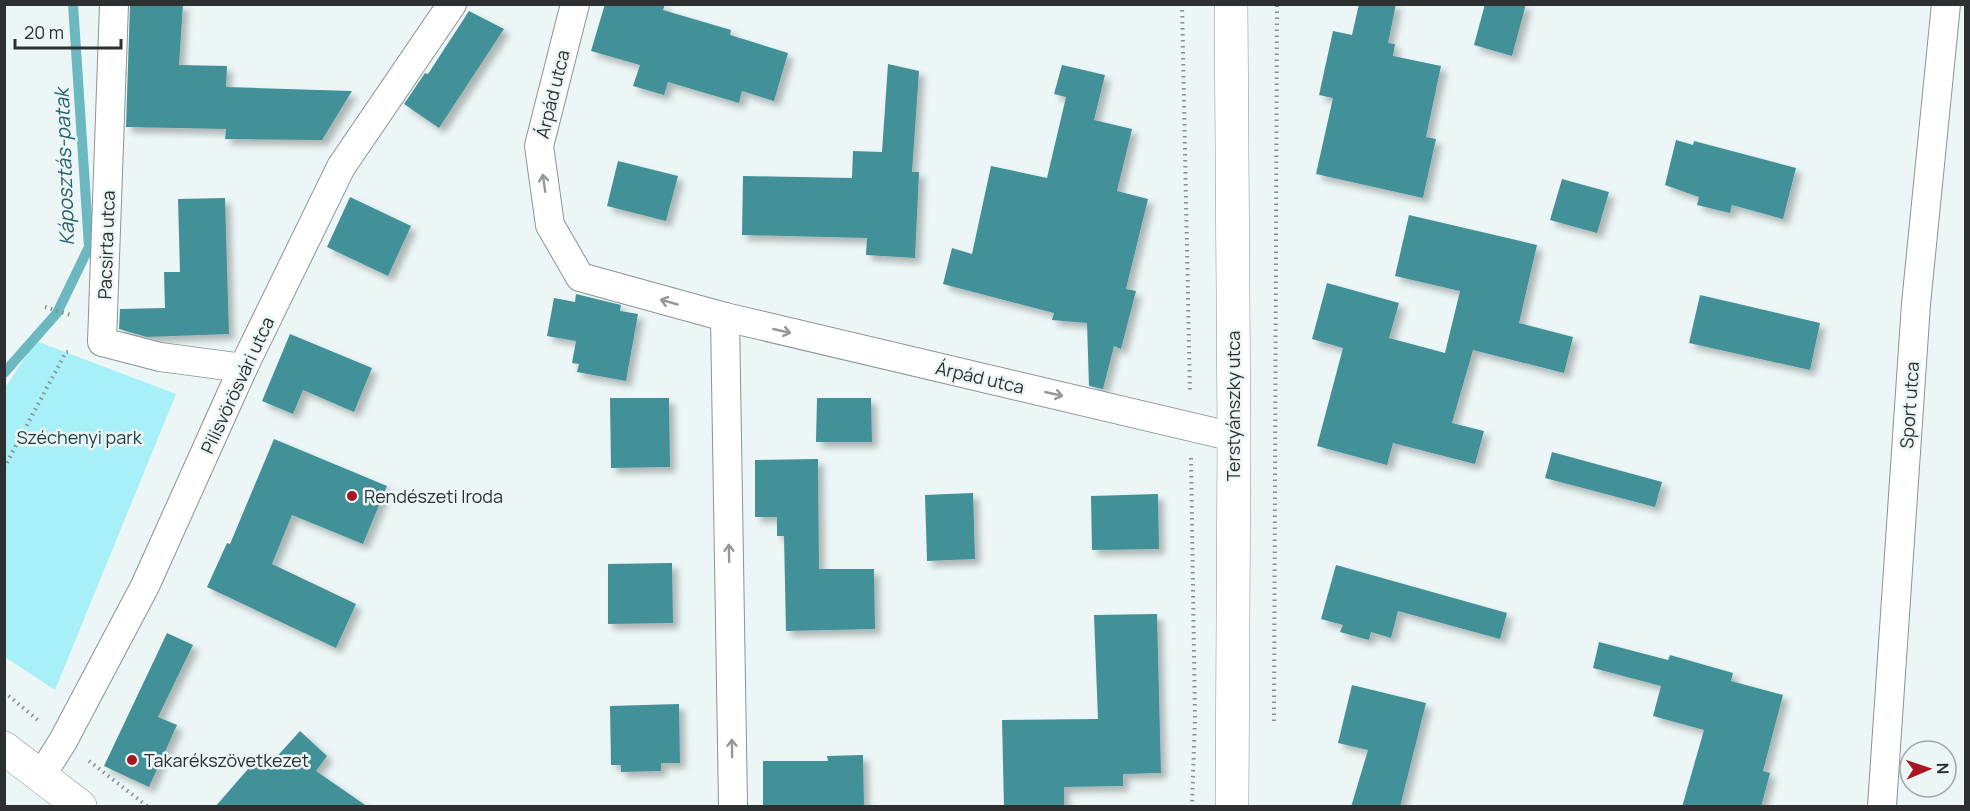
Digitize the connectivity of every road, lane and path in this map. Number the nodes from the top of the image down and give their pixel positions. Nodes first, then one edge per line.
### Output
1 (114, 4) edge
2 (452, 4) edge
3 (575, 4) edge
4 (1231, 4) edge
5 (1277, 4) edge
6 (1946, 4) edge
7 (45, 308) dead end
8 (725, 317) junction
9 (81, 318) dead end
10 (102, 342) junction
11 (243, 368) junction
12 (1234, 436) junction
13 (4, 468) edge
14 (4, 692) edge
15 (1274, 721) dead end
16 (63, 741) junction
17 (4, 748) edge
18 (41, 776) junction
19 (80, 807) edge
20 (147, 807) edge
21 (733, 807) edge
22 (1232, 807) edge
23 (1882, 807) edge

1 - 10 street, Pacsirta utca
2 - 11 street, Pilisvörösvári utca
8 -> 3 street, Árpád utca
4 - 12 main road, Terstyánszky utca
5 - 15 path
6 - 23 street, Sport utca
7 - 9 path
8 -> 12 street, Árpád utca
21 -> 8 street
10 - 11 street
10 - 13 path
11 - 16 street, Pilisvörösvári utca
12 - 22 main road, Terstyánszky utca
14 - 16 path
16 - 18 street, Pilisvörösvári utca
16 - 20 path
17 - 18 main road
18 - 19 main road

